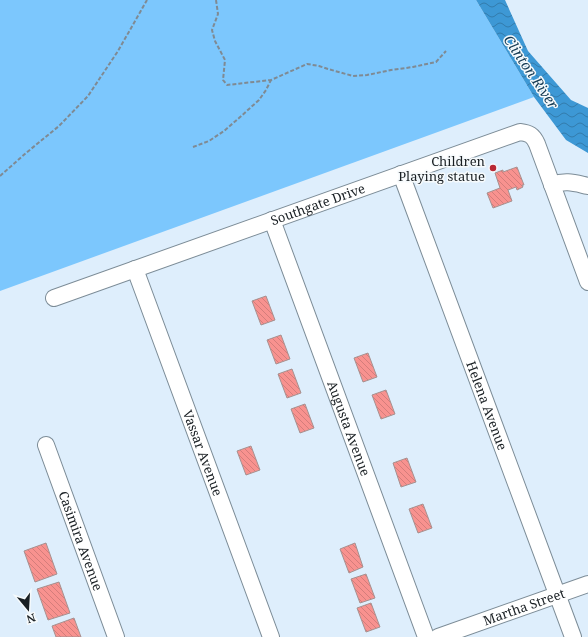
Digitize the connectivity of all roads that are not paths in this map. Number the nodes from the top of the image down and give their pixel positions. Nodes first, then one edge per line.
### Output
1 (401, 174) junction
2 (552, 185) junction
3 (588, 186) edge
4 (272, 220) junction
5 (134, 269) junction
6 (588, 282) edge
7 (54, 298) dead end
8 (46, 445) dead end
9 (588, 584) edge
10 (557, 595) junction
11 (116, 637) edge
12 (271, 637) edge
13 (426, 637) edge
14 (438, 637) edge
15 (573, 637) edge

1 - 2 street, Southgate Drive
1 - 4 street, Southgate Drive
1 - 10 street, Helena Avenue
2 - 3 street
2 - 6 street, Southgate Drive
4 - 5 street, Southgate Drive
4 - 13 street, Augusta Avenue
5 - 7 street, Southgate Drive
5 - 12 street, Vassar Avenue
8 - 11 street, Casimira Avenue
9 - 10 street, Martha Street
10 - 14 street, Martha Street
10 - 15 street, Helena Avenue

